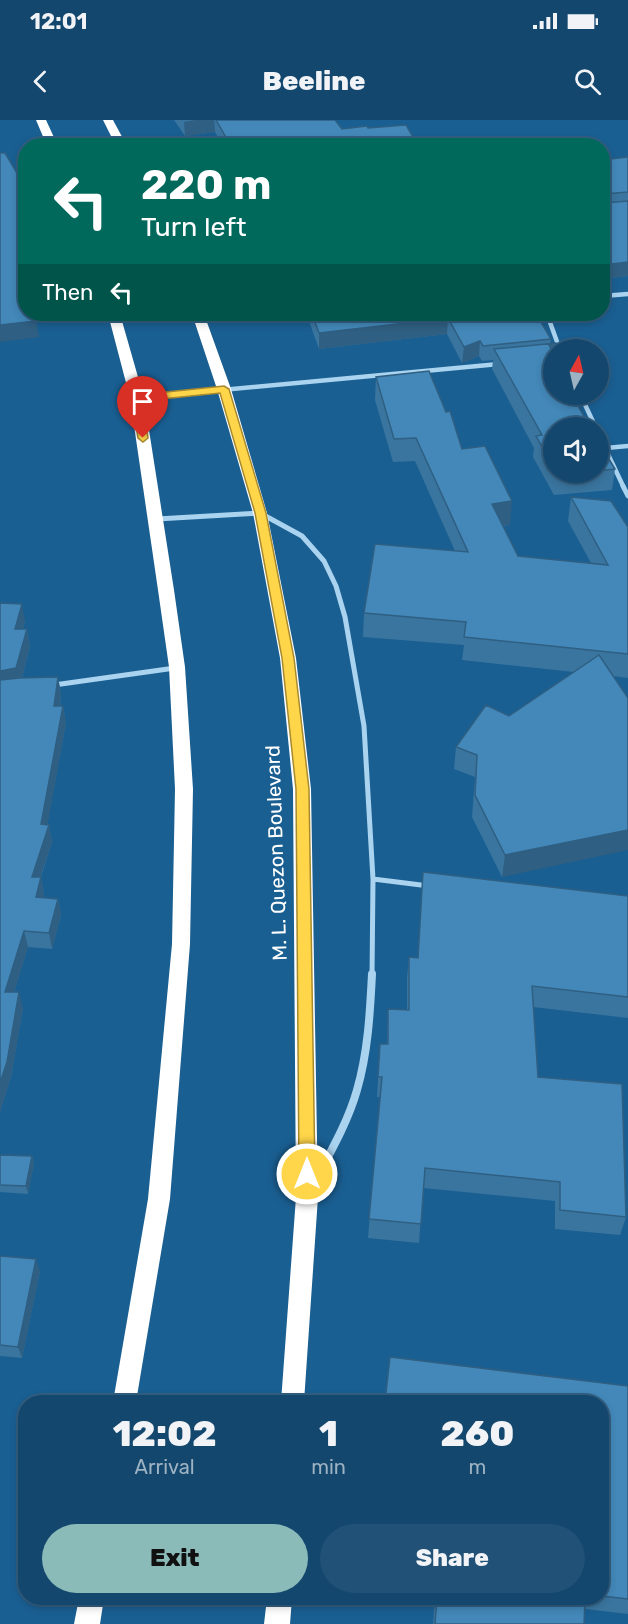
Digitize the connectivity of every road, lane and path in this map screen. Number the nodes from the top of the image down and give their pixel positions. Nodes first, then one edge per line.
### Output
1 (40, 120) edge
2 (108, 120) edge
3 (49, 138) edge
4 (118, 138) edge
5 (628, 294) edge
6 (610, 295) edge
7 (116, 321) edge
8 (200, 321) edge
9 (550, 321) edge
10 (556, 339) edge
11 (507, 363) edge
12 (224, 389) junction
13 (137, 398) junction
14 (628, 446) edge
15 (609, 448) edge
16 (609, 455) edge
17 (628, 496) edge
18 (260, 513) junction
19 (155, 519) junction
20 (177, 667) junction
21 (47, 686) edge
22 (373, 879) junction
23 (432, 886) edge
24 (307, 1197) junction
25 (126, 1395) edge
26 (293, 1395) edge
27 (91, 1605) edge
28 (279, 1605) edge
29 (87, 1624) edge
30 (277, 1624) edge

1 - 3 highway
2 - 4 highway
5 - 6 street
7 - 13 highway
8 - 12 highway, M. L. Quezon Boulevard
9 - 10 street
11 - 12 street
12 - 13 street
12 - 18 highway, M. L. Quezon Boulevard
13 - 19 highway
14 - 15 street
16 - 17 street
18 - 19 street
18 - 22 street
18 - 24 highway, M. L. Quezon Boulevard
19 - 20 highway
20 - 21 street
20 - 25 highway
22 - 23 street
22 - 24 street
24 - 26 highway, M. L. Quezon Boulevard
27 - 29 highway
28 - 30 highway

